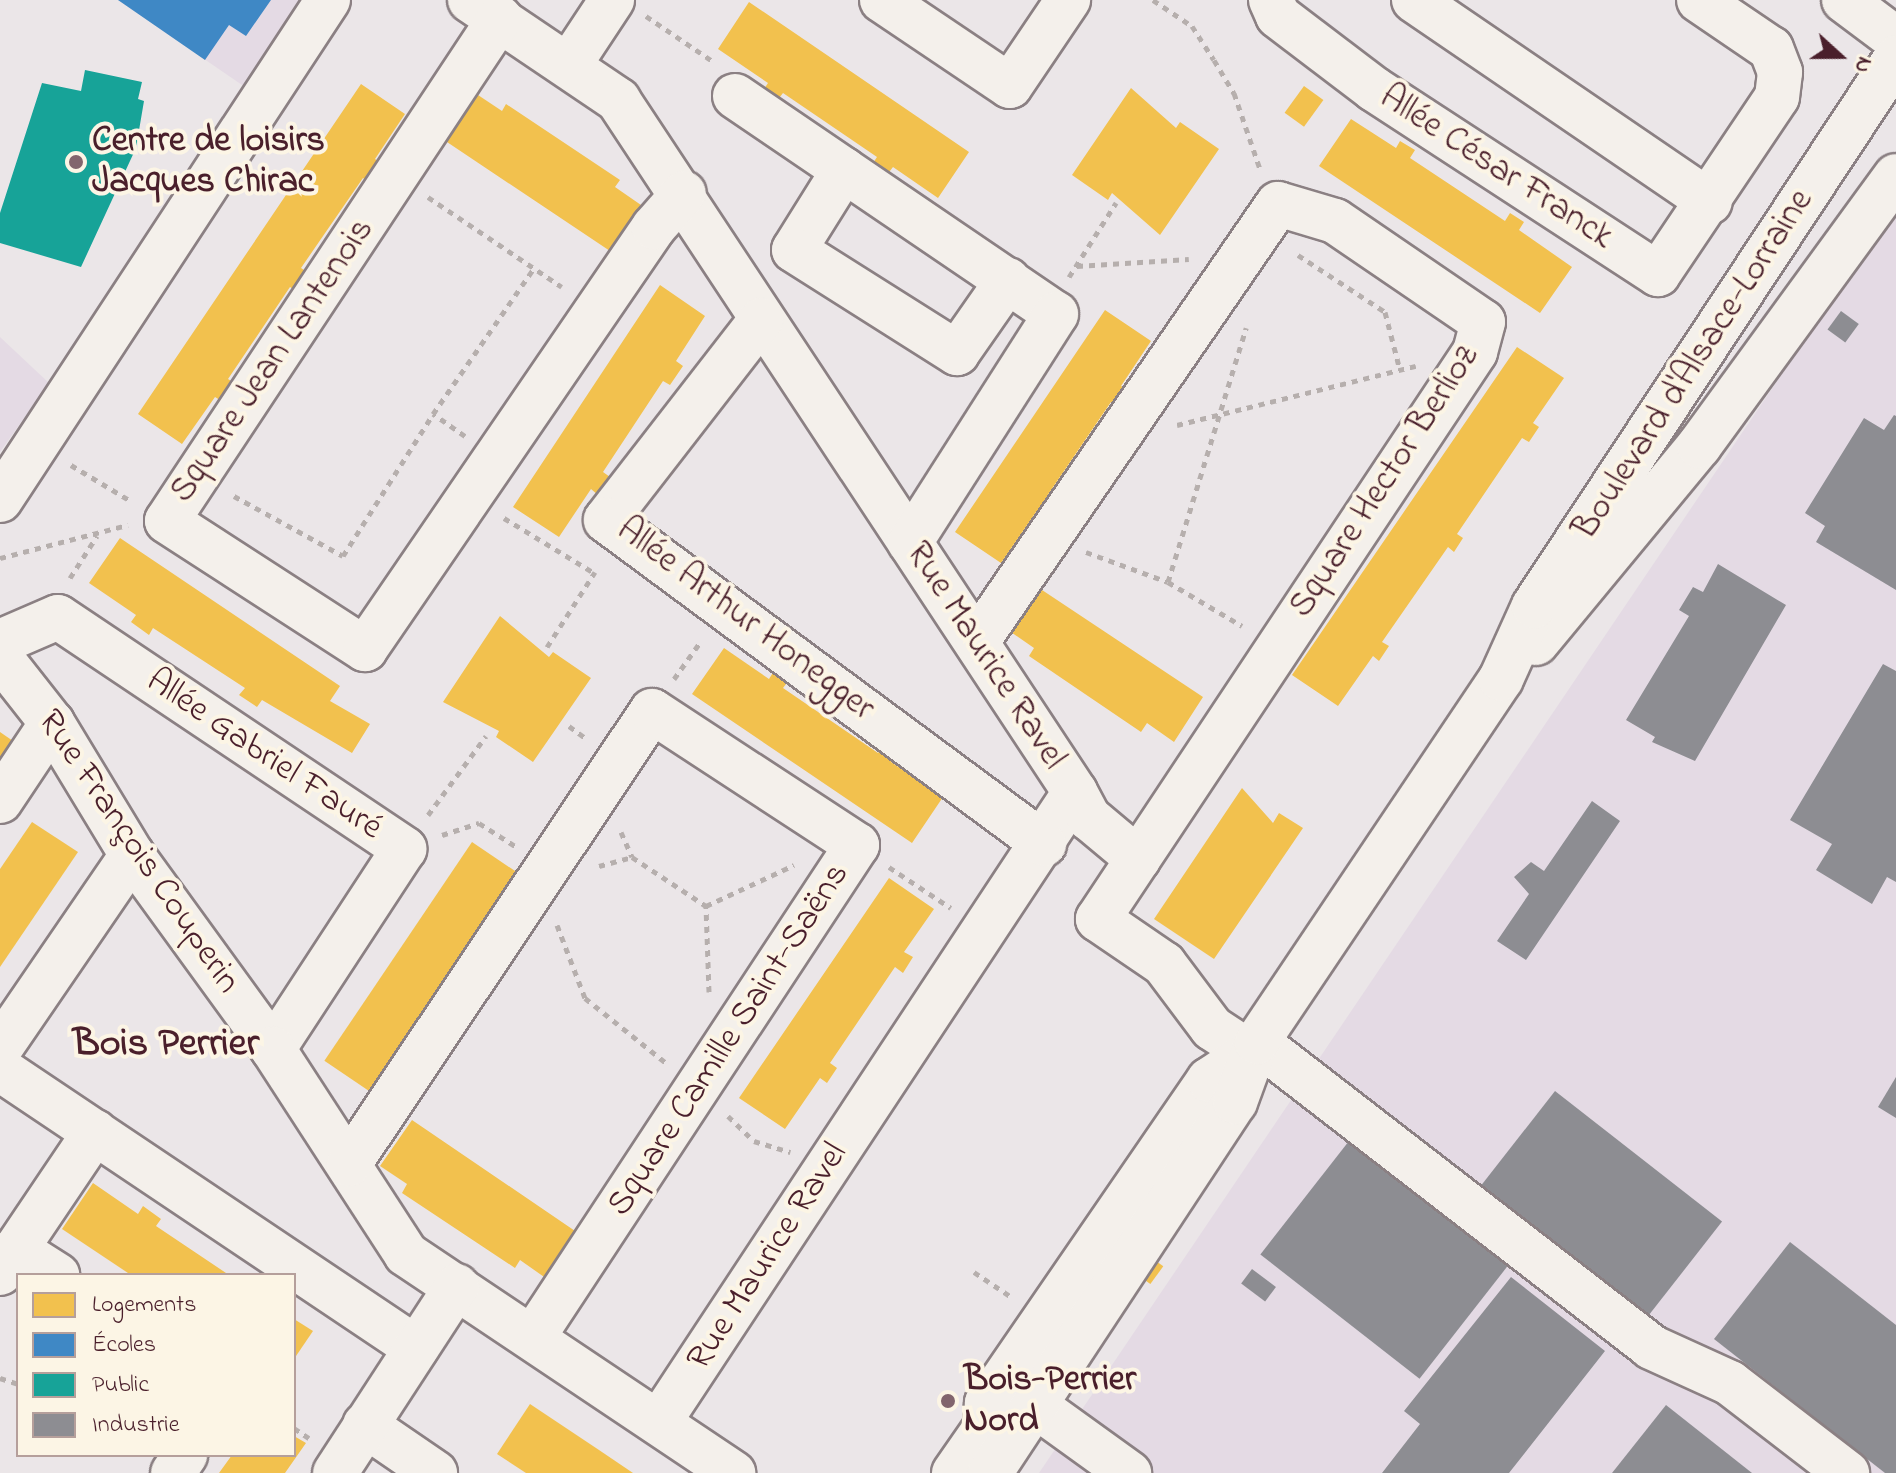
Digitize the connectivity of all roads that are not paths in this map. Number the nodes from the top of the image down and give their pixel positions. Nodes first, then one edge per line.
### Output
1 (328, 0) edge
2 (882, 0) edge
3 (1068, 0) edge
4 (1271, 0) edge
5 (1414, 0) edge
6 (1699, 0) edge
7 (1844, 0) edge
8 (623, 4) edge
9 (485, 9) edge
10 (1896, 39) edge
11 (1896, 58) edge
12 (569, 65) junction
13 (735, 96) road end
14 (844, 170) junction
15 (1896, 176) edge
16 (684, 193) junction
17 (1710, 202) junction
18 (1008, 280) junction
19 (761, 320) junction
20 (0, 500) edge
21 (910, 542) junction
22 (978, 640) junction
23 (0, 642) edge
24 (0, 657) edge
25 (1501, 679) junction
26 (52, 723) junction
27 (1075, 792) junction
28 (0, 801) edge
29 (1044, 844) junction
30 (132, 855) junction
31 (1138, 859) junction
32 (0, 1048) edge
33 (1253, 1048) junction
34 (273, 1049) junction
35 (0, 1069) edge
36 (95, 1132) junction
37 (349, 1164) junction
38 (1147, 1172) junction
39 (8, 1261) edge
40 (50, 1273) edge
41 (457, 1286) junction
42 (535, 1334) junction
43 (416, 1348) junction
44 (1036, 1406) junction
45 (659, 1422) junction
46 (365, 1425) junction
47 (986, 1427) junction
48 (335, 1473) edge
49 (435, 1473) edge
50 (733, 1473) edge
51 (954, 1473) edge
52 (990, 1473) edge
53 (1129, 1473) edge
54 (1847, 1473) edge

1 - 20 street
2 - 3 street
4 - 17 street, Allée César Franck
5 - 17 street
6 - 17 street, Allée César Franck
7 - 10 street
8 - 12 street
9 - 12 street, Rue Maurice Ravel
9 - 16 street, Square Jean Lantenois
11 - 25 street, Boulevard d'Alsace-Lorraine
12 - 16 street, Rue Maurice Ravel
13 - 14 street
14 - 18 street
14 - 18 street
15 - 25 street, Boulevard d'Alsace-Lorraine
16 - 19 street, Rue Maurice Ravel
18 - 21 street
19 - 21 street, Rue Maurice Ravel
19 - 29 street, Allée Arthur Honegger
21 - 22 street, Rue Maurice Ravel
22 - 27 street, Rue Maurice Ravel
22 - 31 street, Square Hector Berlioz
23 - 34 street, Allée Gabriel Fauré
24 - 26 street, Rue François Couperin
25 - 33 street, Boulevard d'Alsace-Lorraine
26 - 28 street
26 - 30 street, Rue François Couperin
27 - 29 street, Rue Maurice Ravel
27 - 31 street
29 - 45 street, Rue Maurice Ravel
30 - 32 street
30 - 34 street, Rue François Couperin
31 - 33 street, Square Hector Berlioz
33 - 38 street, Boulevard d'Alsace-Lorraine
33 - 44 street, Boulevard d'Alsace-Lorraine
33 - 54 street
34 - 37 street, Rue François Couperin
35 - 36 street
36 - 39 street
36 - 43 street
37 - 41 street, Rue François Couperin
37 - 42 street, Square Camille Saint-Saëns
38 - 44 street
38 - 47 street, Boulevard d'Alsace-Lorraine
39 - 40 street
41 - 42 street, Rue François Couperin
41 - 43 street
42 - 45 street, Rue François Couperin
43 - 46 street
44 - 47 street
44 - 52 street, Boulevard d'Alsace-Lorraine
44 - 53 street
45 - 50 street, Rue François Couperin
46 - 48 street
46 - 49 street
47 - 51 street, Boulevard d'Alsace-Lorraine

